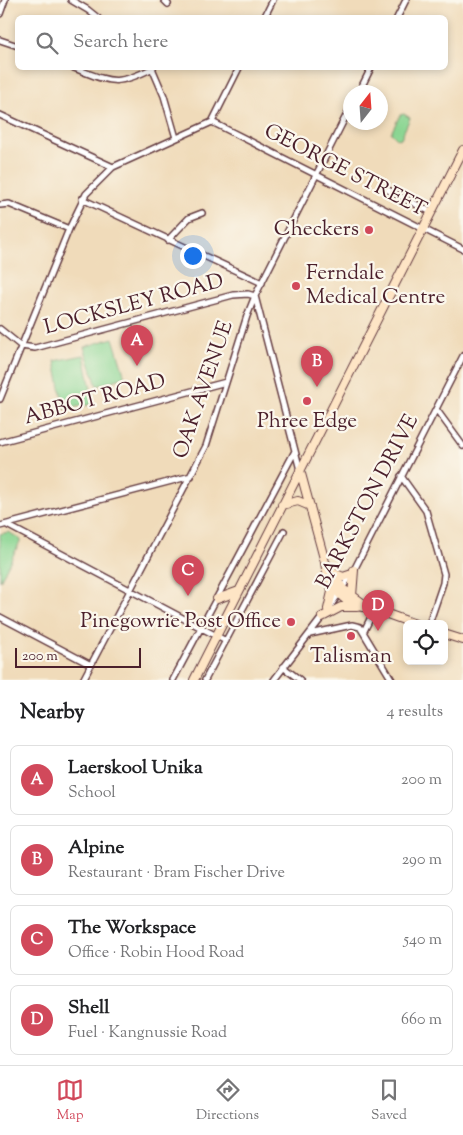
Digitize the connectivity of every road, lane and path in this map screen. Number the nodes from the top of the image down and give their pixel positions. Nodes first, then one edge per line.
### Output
1 (5, 0) edge
2 (70, 0) edge
3 (273, 0) edge
4 (406, 0) edge
5 (0, 14) edge
6 (94, 15) edge
7 (266, 15) edge
8 (398, 15) edge
9 (0, 40) edge
10 (15, 45) edge
11 (80, 70) edge
12 (148, 70) edge
13 (153, 70) edge
14 (238, 70) edge
15 (370, 70) edge
16 (362, 85) edge
17 (0, 115) edge
18 (212, 122) junction
19 (343, 122) edge
20 (176, 138) junction
21 (463, 150) edge
22 (113, 167) junction
23 (317, 175) junction
24 (386, 188) dead end
25 (82, 199) junction
26 (0, 205) edge
27 (431, 212) junction
28 (202, 213) dead end
29 (69, 229) junction
30 (423, 229) junction
31 (168, 240) junction
32 (463, 249) edge
33 (262, 283) junction
34 (255, 296) junction
35 (247, 316) junction
36 (261, 322) junction
37 (0, 329) edge
38 (22, 346) junction
39 (463, 356) edge
40 (226, 382) junction
41 (0, 399) edge
42 (436, 409) junction
43 (0, 442) edge
44 (463, 446) edge
45 (295, 451) junction
46 (300, 470) junction
47 (191, 476) junction
48 (401, 476) junction
49 (282, 505) junction
50 (310, 506) junction
51 (7, 525) junction
52 (0, 526) edge
53 (284, 531) dead end
54 (325, 562) junction
55 (332, 572) junction
56 (353, 572) junction
57 (330, 580) junction
58 (130, 590) junction
59 (239, 591) junction
60 (341, 591) junction
61 (352, 596) junction
62 (217, 599) junction
63 (359, 607) junction
64 (368, 607) junction
65 (328, 609) junction
66 (381, 612) junction
67 (0, 617) edge
68 (322, 617) junction
69 (404, 620) edge
70 (430, 620) edge
71 (201, 628) junction
72 (364, 631) junction
73 (310, 634) junction
74 (448, 635) edge
75 (216, 636) junction
76 (463, 640) edge
77 (226, 641) junction
78 (90, 665) junction
79 (284, 667) junction
80 (83, 680) edge
81 (173, 680) edge
82 (194, 680) edge
83 (205, 680) edge
84 (274, 680) edge
85 (300, 680) edge
86 (392, 680) edge

1 - 5 street
2 - 6 street
3 - 7 street
4 - 8 street
9 - 10 street
11 - 12 street
13 - 20 street
14 - 18 street
15 - 16 street
17 - 22 street
18 - 20 street
18 - 23 street, GEORGE STREET
19 - 23 street, OAK AVENUE
20 - 22 street
21 - 27 main road
22 - 25 street
23 - 30 street, GEORGE STREET
23 - 33 street, OAK AVENUE
24 - 27 street
25 - 29 street
25 - 31 street
26 - 29 street
27 - 30 main road
28 - 31 street
29 - 38 street
30 - 32 street, GEORGE STREET
30 - 46 main road
31 - 33 street
33 - 34 street, OAK AVENUE
34 - 35 street, OAK AVENUE
34 - 36 street
34 - 38 street, LOCKSLEY ROAD
35 - 36 street
35 - 40 street, OAK AVENUE
36 - 45 street
37 - 38 street
38 - 41 street
39 - 42 street, BARKSTON DRIVE
40 - 43 street, ABBOT ROAD
40 - 47 street, OAK AVENUE
42 - 44 street
42 - 48 street, BARKSTON DRIVE
45 - 46 street
45 - 62 street
46 - 49 main road
46 - 50 main road
47 - 51 street
47 - 58 street, OAK AVENUE
48 - 56 street, BARKSTON DRIVE
48 - 70 street
49 - 50 main road
49 - 59 main road
50 - 54 main road
51 - 52 street
51 - 58 street
53 - 77 street
54 - 55 main road
54 - 57 main road
55 - 56 main road
55 - 60 main road
56 - 60 street, BARKSTON DRIVE
56 - 61 main road
57 - 60 main road
57 - 65 main road
58 - 71 street
58 - 78 street, OAK AVENUE
59 - 62 main road
59 - 75 main road
60 - 61 main road
60 - 63 main road
60 - 65 street, BARKSTON DRIVE
61 - 64 main road
62 - 71 street
63 - 64 main road
63 - 68 main road
64 - 66 main road
65 - 68 street, BARKSTON DRIVE
66 - 69 main road
66 - 72 street
67 - 78 street
68 - 73 street, BARKSTON DRIVE
71 - 75 street
71 - 81 street
72 - 73 street
72 - 86 street
73 - 79 street, BARKSTON DRIVE
74 - 76 main road
75 - 77 street
75 - 82 main road
77 - 83 street
78 - 80 street, OAK AVENUE
79 - 84 street, BARKSTON DRIVE
79 - 85 street

